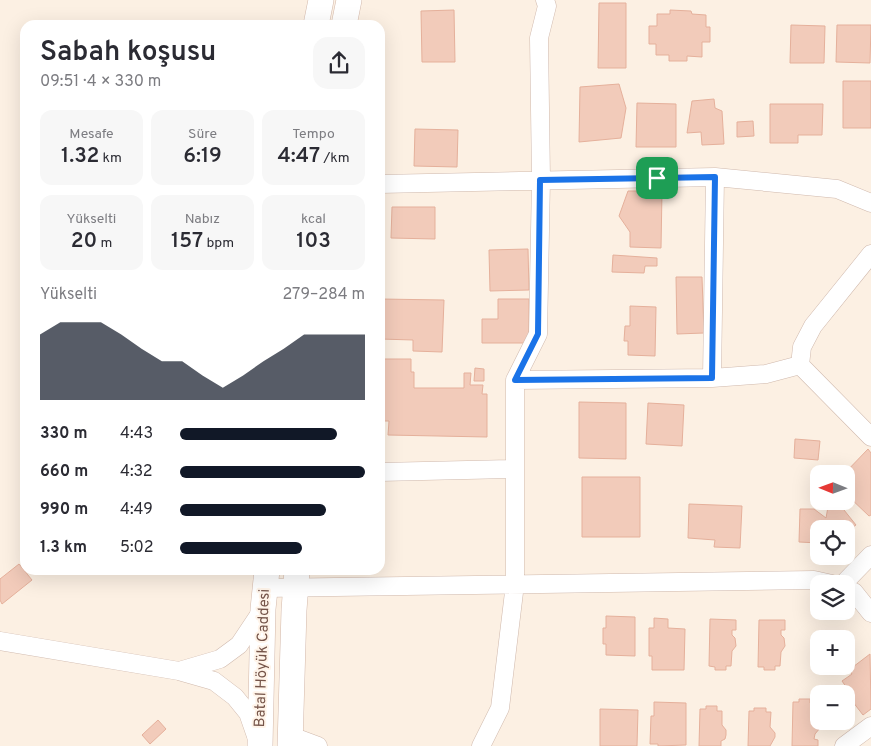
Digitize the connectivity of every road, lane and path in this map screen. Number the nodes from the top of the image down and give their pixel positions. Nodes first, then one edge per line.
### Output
1 (321, 0) edge
2 (349, 0) edge
3 (549, 2) edge
4 (317, 20) edge
5 (345, 20) edge
6 (715, 177) junction
7 (540, 180) junction
8 (385, 184) edge
9 (871, 203) edge
10 (871, 254) edge
11 (800, 365) junction
12 (712, 378) junction
13 (515, 380) junction
14 (871, 437) edge
15 (515, 469) junction
16 (385, 472) edge
17 (871, 555) edge
18 (852, 575) edge
19 (297, 579) edge
20 (810, 580) edge
21 (514, 584) junction
22 (265, 589) edge
23 (855, 593) edge
24 (871, 614) edge
25 (0, 641) edge
26 (179, 671) junction
27 (871, 726) edge
28 (290, 741) edge
29 (260, 746) edge
30 (318, 746) edge
31 (481, 746) edge
32 (844, 746) edge

1 - 4 main road
2 - 5 main road
3 - 7 street
6 - 7 street
6 - 9 street
6 - 12 street
7 - 8 street
7 - 13 street
10 - 11 street
11 - 12 street
11 - 14 street
12 - 13 street
13 - 15 street
15 - 16 street
15 - 21 street
17 - 18 street
19 - 21 street
19 - 22 street
19 - 28 main road, Batal Höyük Caddesi
20 - 21 street
21 - 31 street
22 - 26 street
22 - 29 main road, Batal Höyük Caddesi
23 - 24 street
25 - 26 street
26 - 29 street
27 - 32 street
28 - 30 street

